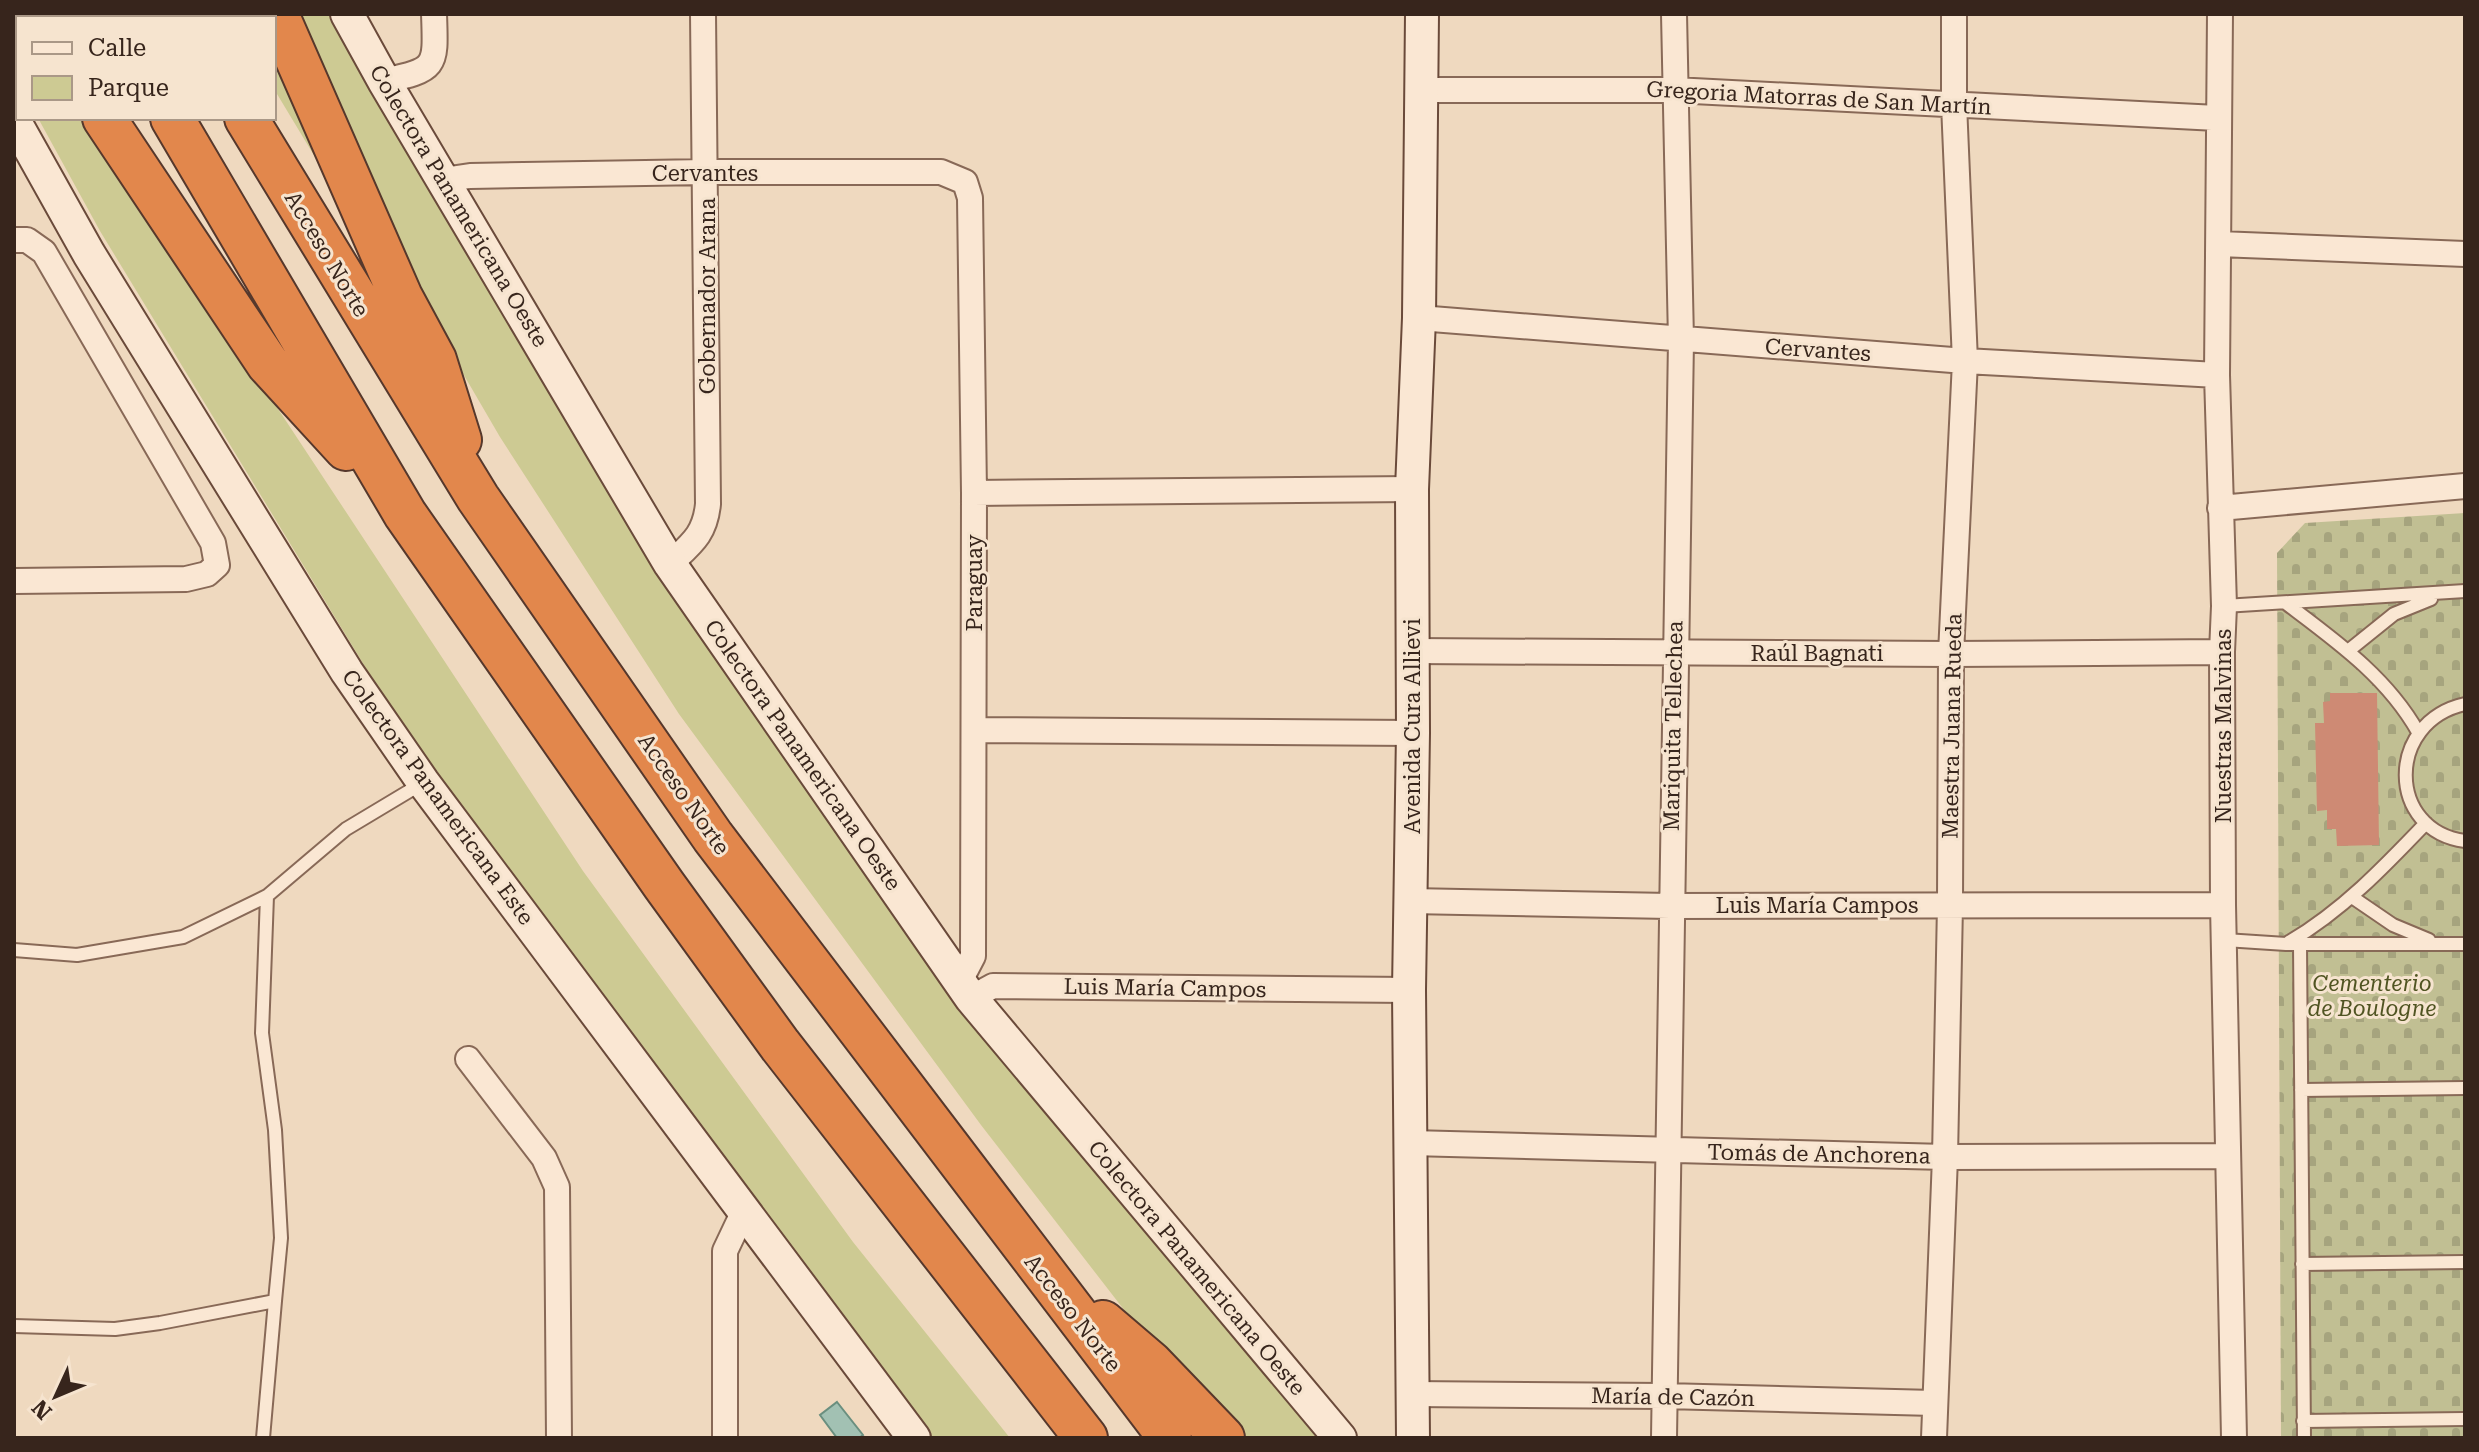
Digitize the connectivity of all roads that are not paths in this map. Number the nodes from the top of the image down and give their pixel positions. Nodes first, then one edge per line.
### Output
1 (277, 14) edge
2 (347, 14) edge
3 (434, 14) edge
4 (703, 14) edge
5 (1422, 14) edge
6 (1674, 14) edge
7 (1954, 14) edge
8 (2220, 14) edge
9 (384, 81) junction
10 (1421, 90) junction
11 (1674, 90) junction
12 (1954, 104) junction
13 (2217, 118) junction
14 (14, 120) edge
15 (105, 120) edge
16 (173, 120) edge
17 (247, 120) edge
18 (706, 172) junction
19 (443, 180) junction
20 (965, 182) joint
21 (14, 240) edge
22 (2219, 244) junction
23 (2465, 254) edge
24 (1419, 318) junction
25 (1681, 340) junction
26 (1965, 361) junction
27 (2217, 375) junction
28 (2465, 486) edge
29 (1412, 489) junction
30 (974, 493) junction
31 (478, 498) junction
32 (2220, 508) junction
33 (405, 514) junction
34 (670, 564) junction
35 (14, 581) edge
36 (2465, 592) edge
37 (2287, 604) junction
38 (2465, 604) edge
39 (2224, 606) junction
40 (1413, 651) junction
41 (2348, 651) junction
42 (1674, 652) junction
43 (2222, 652) junction
44 (1951, 654) junction
45 (2465, 704) edge
46 (974, 730) junction
47 (2418, 732) junction
48 (1413, 733) junction
49 (423, 782) junction
50 (2426, 823) junction
51 (2465, 841) edge
52 (267, 896) junction
53 (2352, 897) junction
54 (1410, 901) junction
55 (1950, 905) junction
56 (2223, 905) junction
57 (1670, 906) junction
58 (2225, 940) junction
59 (2286, 944) junction
60 (2300, 944) junction
61 (2441, 944) junction
62 (2465, 944) edge
63 (14, 950) edge
64 (965, 989) junction
65 (1409, 990) junction
66 (468, 1059) dead end
67 (2465, 1088) edge
68 (2301, 1090) junction
69 (1411, 1143) junction
70 (1668, 1151) junction
71 (2226, 1156) junction
72 (1945, 1157) junction
73 (743, 1213) junction
74 (1033, 1261) junction
75 (2465, 1262) edge
76 (2302, 1264) junction
77 (275, 1301) junction
78 (14, 1326) edge
79 (1040, 1380) junction
80 (1412, 1394) junction
81 (1665, 1396) junction
82 (1934, 1403) junction
83 (2465, 1419) edge
84 (2303, 1421) junction
85 (263, 1438) edge
86 (559, 1438) edge
87 (725, 1438) edge
88 (914, 1438) edge
89 (1067, 1438) edge
90 (1086, 1438) edge
91 (1170, 1438) edge
92 (1223, 1438) edge
93 (1340, 1438) edge
94 (1413, 1438) edge
95 (1664, 1438) edge
96 (1934, 1438) edge
97 (2234, 1438) edge
98 (2304, 1438) edge

1 - 31 highway
2 - 9 street, Colectora Panamericana Oeste
3 - 9 street
4 - 18 street, Gobernador Arana
5 - 10 street, Avenida Cura Allievi
6 - 11 street, Mariquita Tellechea
7 - 12 street, Maestra Juana Rueda
8 - 13 street, Nuestras Malvinas
9 - 19 street, Colectora Panamericana Oeste
10 - 11 street, Gregoria Matorras de San Martín
10 - 24 street, Avenida Cura Allievi
11 - 12 street, Gregoria Matorras de San Martín
11 - 25 street, Mariquita Tellechea
12 - 13 street, Gregoria Matorras de San Martín
12 - 26 street, Maestra Juana Rueda
13 - 22 street, Nuestras Malvinas
14 - 49 street, Colectora Panamericana Este
15 - 33 highway
16 - 33 highway
17 - 31 highway, Acceso Norte
18 - 19 street, Cervantes
18 - 20 street, Cervantes
18 - 34 street, Gobernador Arana
19 - 34 street, Colectora Panamericana Oeste
20 - 30 street, Paraguay
21 - 35 street
22 - 23 street
22 - 27 street, Nuestras Malvinas
24 - 25 street, Cervantes
24 - 29 street, Avenida Cura Allievi
25 - 26 street, Cervantes
25 - 42 street, Mariquita Tellechea
26 - 27 street, Cervantes
26 - 44 street, Maestra Juana Rueda
27 - 32 street, Nuestras Malvinas
28 - 32 street
29 - 30 street
29 - 40 street, Avenida Cura Allievi
30 - 46 street, Paraguay
31 - 74 highway, Acceso Norte
32 - 39 street, Nuestras Malvinas
33 - 79 highway
34 - 64 street, Colectora Panamericana Oeste
36 - 37 lane
36 - 38 lane
36 - 41 lane
37 - 39 lane
37 - 41 lane
39 - 43 street, Nuestras Malvinas
40 - 42 street, Raúl Bagnati
40 - 48 street, Avenida Cura Allievi
41 - 47 lane
42 - 44 street, Raúl Bagnati
42 - 57 street, Mariquita Tellechea
43 - 44 street, Raúl Bagnati
43 - 56 street, Nuestras Malvinas
44 - 55 street, Maestra Juana Rueda
45 - 47 lane
46 - 48 street
46 - 64 street, Paraguay
47 - 50 lane
48 - 54 street, Avenida Cura Allievi
49 - 52 lane
49 - 73 street, Colectora Panamericana Este
50 - 51 lane
50 - 53 lane
52 - 63 lane
52 - 77 lane
53 - 59 lane
53 - 61 lane
54 - 57 street, Luis María Campos
54 - 65 street, Avenida Cura Allievi
55 - 56 street, Luis María Campos
55 - 57 street, Luis María Campos
55 - 72 street, Maestra Juana Rueda
56 - 58 street, Nuestras Malvinas
57 - 70 street, Mariquita Tellechea
58 - 59 lane
58 - 71 street, Nuestras Malvinas
59 - 60 lane
60 - 61 lane
60 - 68 lane
61 - 62 lane
64 - 65 street, Luis María Campos
64 - 93 street, Colectora Panamericana Oeste
65 - 69 street, Avenida Cura Allievi
66 - 86 street
67 - 68 lane
68 - 76 lane
69 - 70 street, Tomás de Anchorena
69 - 80 street, Avenida Cura Allievi
70 - 72 street, Tomás de Anchorena
70 - 81 street, Mariquita Tellechea
71 - 72 street, Tomás de Anchorena
71 - 97 street, Nuestras Malvinas
72 - 82 street, Maestra Juana Rueda
73 - 87 street
73 - 88 street, Colectora Panamericana Este
74 - 91 highway, Acceso Norte
74 - 92 highway
75 - 76 lane
76 - 84 lane
77 - 78 lane
77 - 85 lane
79 - 89 highway
79 - 90 highway
80 - 81 street, María de Cazón
80 - 94 street, Avenida Cura Allievi
81 - 82 street, María de Cazón
81 - 95 street, Mariquita Tellechea
82 - 96 street, Maestra Juana Rueda
83 - 84 lane
84 - 98 lane

